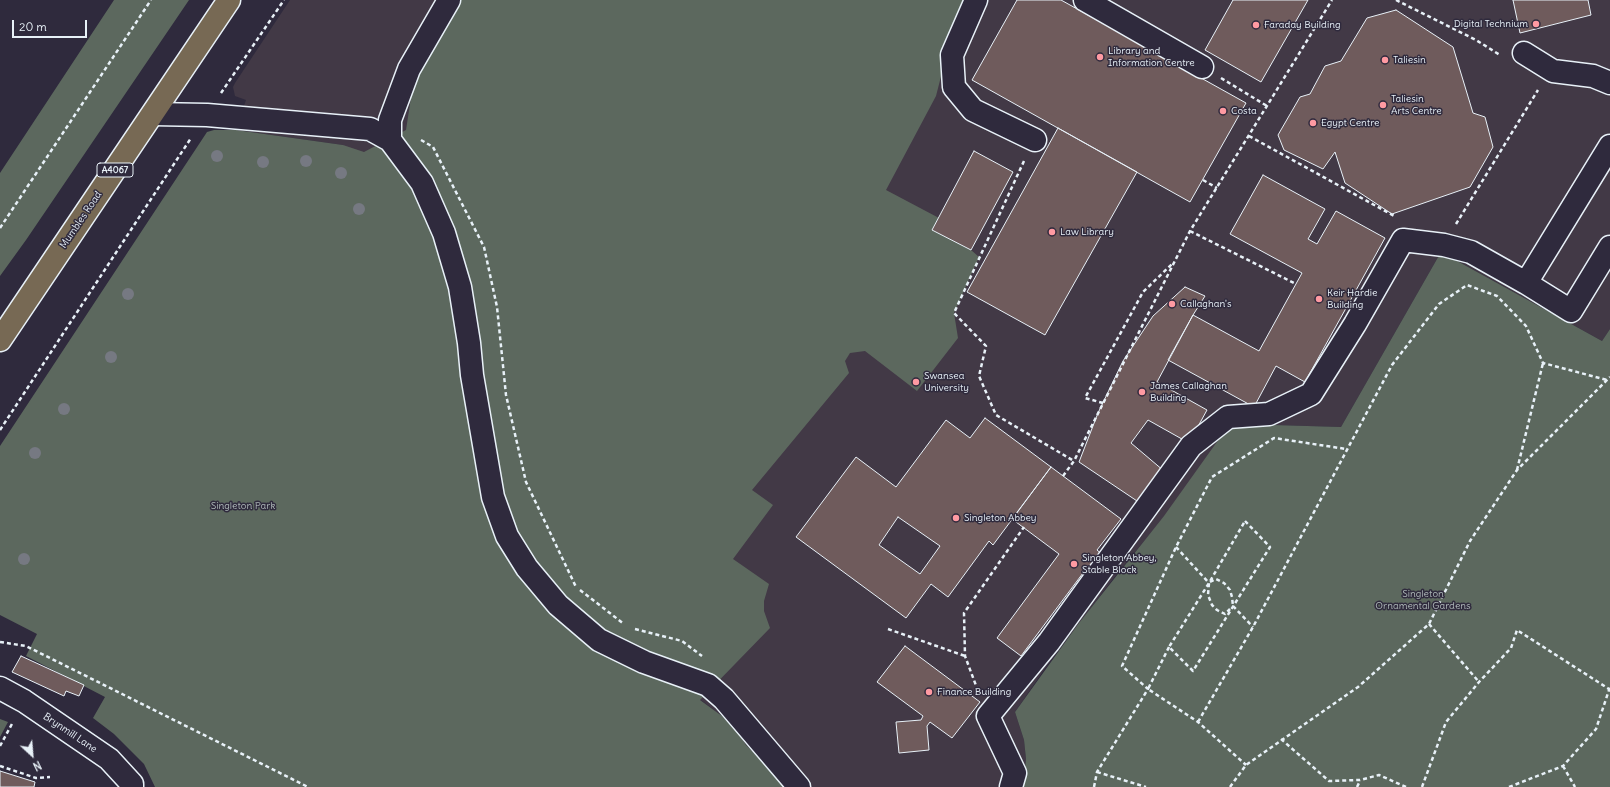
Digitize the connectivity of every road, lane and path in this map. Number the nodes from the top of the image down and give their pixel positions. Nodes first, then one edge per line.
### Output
1 (151, 0) edge
2 (229, 0) edge
3 (284, 0) edge
4 (449, 0) edge
5 (976, 0) edge
6 (1085, 0) edge
7 (1332, 0) edge
8 (1396, 0) edge
9 (1524, 53) dead end
10 (1503, 57) dead end
11 (1202, 67) joint
12 (1553, 71) junction
13 (1609, 79) edge
14 (1267, 106) junction
15 (153, 114) junction
16 (206, 115) junction
17 (390, 130) junction
18 (1249, 136) junction
19 (1035, 140) joint
20 (1610, 146) edge
21 (1203, 180) dead end
22 (1217, 188) junction
23 (1402, 221) dead end
24 (0, 228) edge
25 (1190, 231) junction
26 (1444, 245) junction
27 (1610, 247) edge
28 (1173, 262) junction
29 (1526, 283) junction
30 (1296, 284) dead end
31 (0, 340) edge
32 (1543, 363) junction
33 (1609, 378) edge
34 (1103, 403) dead end
35 (0, 430) edge
36 (1346, 449) junction
37 (1074, 461) junction
38 (1517, 470) junction
39 (1063, 476) dead end
40 (1024, 527) dead end
41 (1176, 546) junction
42 (1209, 583) junction
43 (1233, 606) junction
44 (1429, 624) junction
45 (1253, 627) junction
46 (888, 629) dead end
47 (0, 642) edge
48 (1169, 647) junction
49 (965, 656) junction
50 (707, 660) dead end
51 (1479, 682) junction
52 (0, 688) edge
53 (1610, 688) edge
54 (1148, 689) junction
55 (988, 716) junction
56 (1198, 722) junction
57 (1281, 739) junction
58 (1246, 764) junction
59 (0, 766) edge
60 (1563, 766) junction
61 (1097, 772) junction
62 (50, 777) dead end
63 (1360, 780) junction
64 (132, 787) edge
65 (308, 787) edge
66 (799, 787) edge
67 (1011, 787) edge
68 (1094, 787) edge
69 (1146, 787) edge
70 (1230, 787) edge
71 (1357, 787) edge
72 (1406, 787) edge
73 (1422, 787) edge
74 (1509, 787) edge
75 (1575, 787) edge

1 - 24 path
2 - 15 main road, Mumbles Road / A4067
3 - 16 path
4 - 17 street
5 - 19 street
6 - 11 street
7 - 14 path
8 - 10 path
9 - 12 street
11 - 14 path
12 - 13 street
12 - 26 path
14 - 18 path
15 - 16 street
15 - 31 main road, Mumbles Road / A4067
16 - 17 street
16 - 35 path
17 - 50 path
17 - 66 street
18 - 22 path
18 - 23 path
19 - 37 path
20 - 29 street
21 - 22 path
22 - 25 path
25 - 28 path
25 - 30 path
26 - 29 street
26 - 55 street
27 - 29 street
28 - 34 path
28 - 37 path
32 - 33 path
32 - 36 path
32 - 38 path
33 - 38 path
36 - 41 path
36 - 45 path
37 - 39 path
38 - 44 path
40 - 49 path
41 - 42 path
41 - 54 path
42 - 43 path
42 - 43 path
42 - 43 path
42 - 48 path
43 - 45 path
43 - 48 path
44 - 51 path
44 - 57 path
45 - 56 path
46 - 49 path
47 - 65 path
48 - 54 path
49 - 55 path
51 - 53 path
51 - 73 path
52 - 64 street, Brynmill Lane
53 - 60 path
54 - 56 path
54 - 61 path
55 - 67 street
56 - 58 path
57 - 58 path
57 - 63 path
58 - 70 path
59 - 62 path
60 - 74 path
60 - 75 path
61 - 68 path
61 - 69 path
63 - 71 path
63 - 72 path

